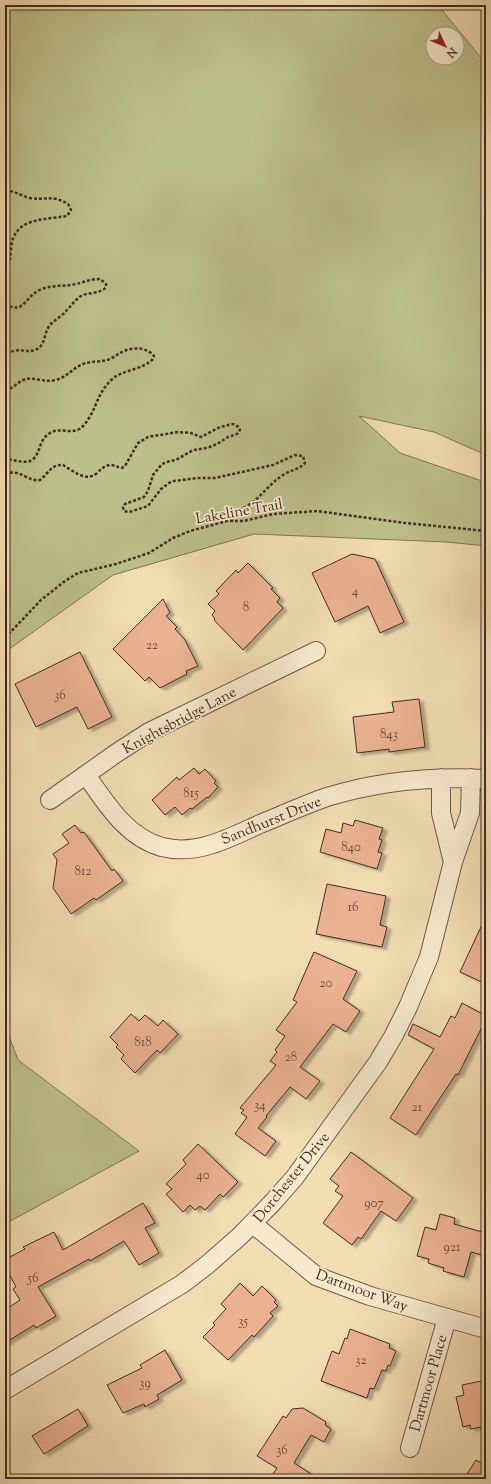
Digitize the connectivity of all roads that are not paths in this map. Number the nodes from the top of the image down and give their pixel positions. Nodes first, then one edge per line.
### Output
1 (316, 651) dead end
2 (86, 775) junction
3 (441, 778) junction
4 (478, 779) edge
5 (50, 800) dead end
6 (453, 862) junction
7 (253, 1224) junction
8 (447, 1318) junction
9 (486, 1329) edge
10 (5, 1390) edge
11 (410, 1448) dead end

1 - 2 street, Knightsbridge Lane
2 - 3 street, Sandhurst Drive
2 - 5 street, Knightsbridge Lane
3 - 4 street, Sandhurst Drive
3 - 6 street, Dorchester Drive
4 - 6 street, Dorchester Drive
6 - 7 street, Dorchester Drive
7 - 8 street, Dartmoor Way
7 - 10 street, Dorchester Drive
8 - 9 street, Dartmoor Way
8 - 11 street, Dartmoor Place

